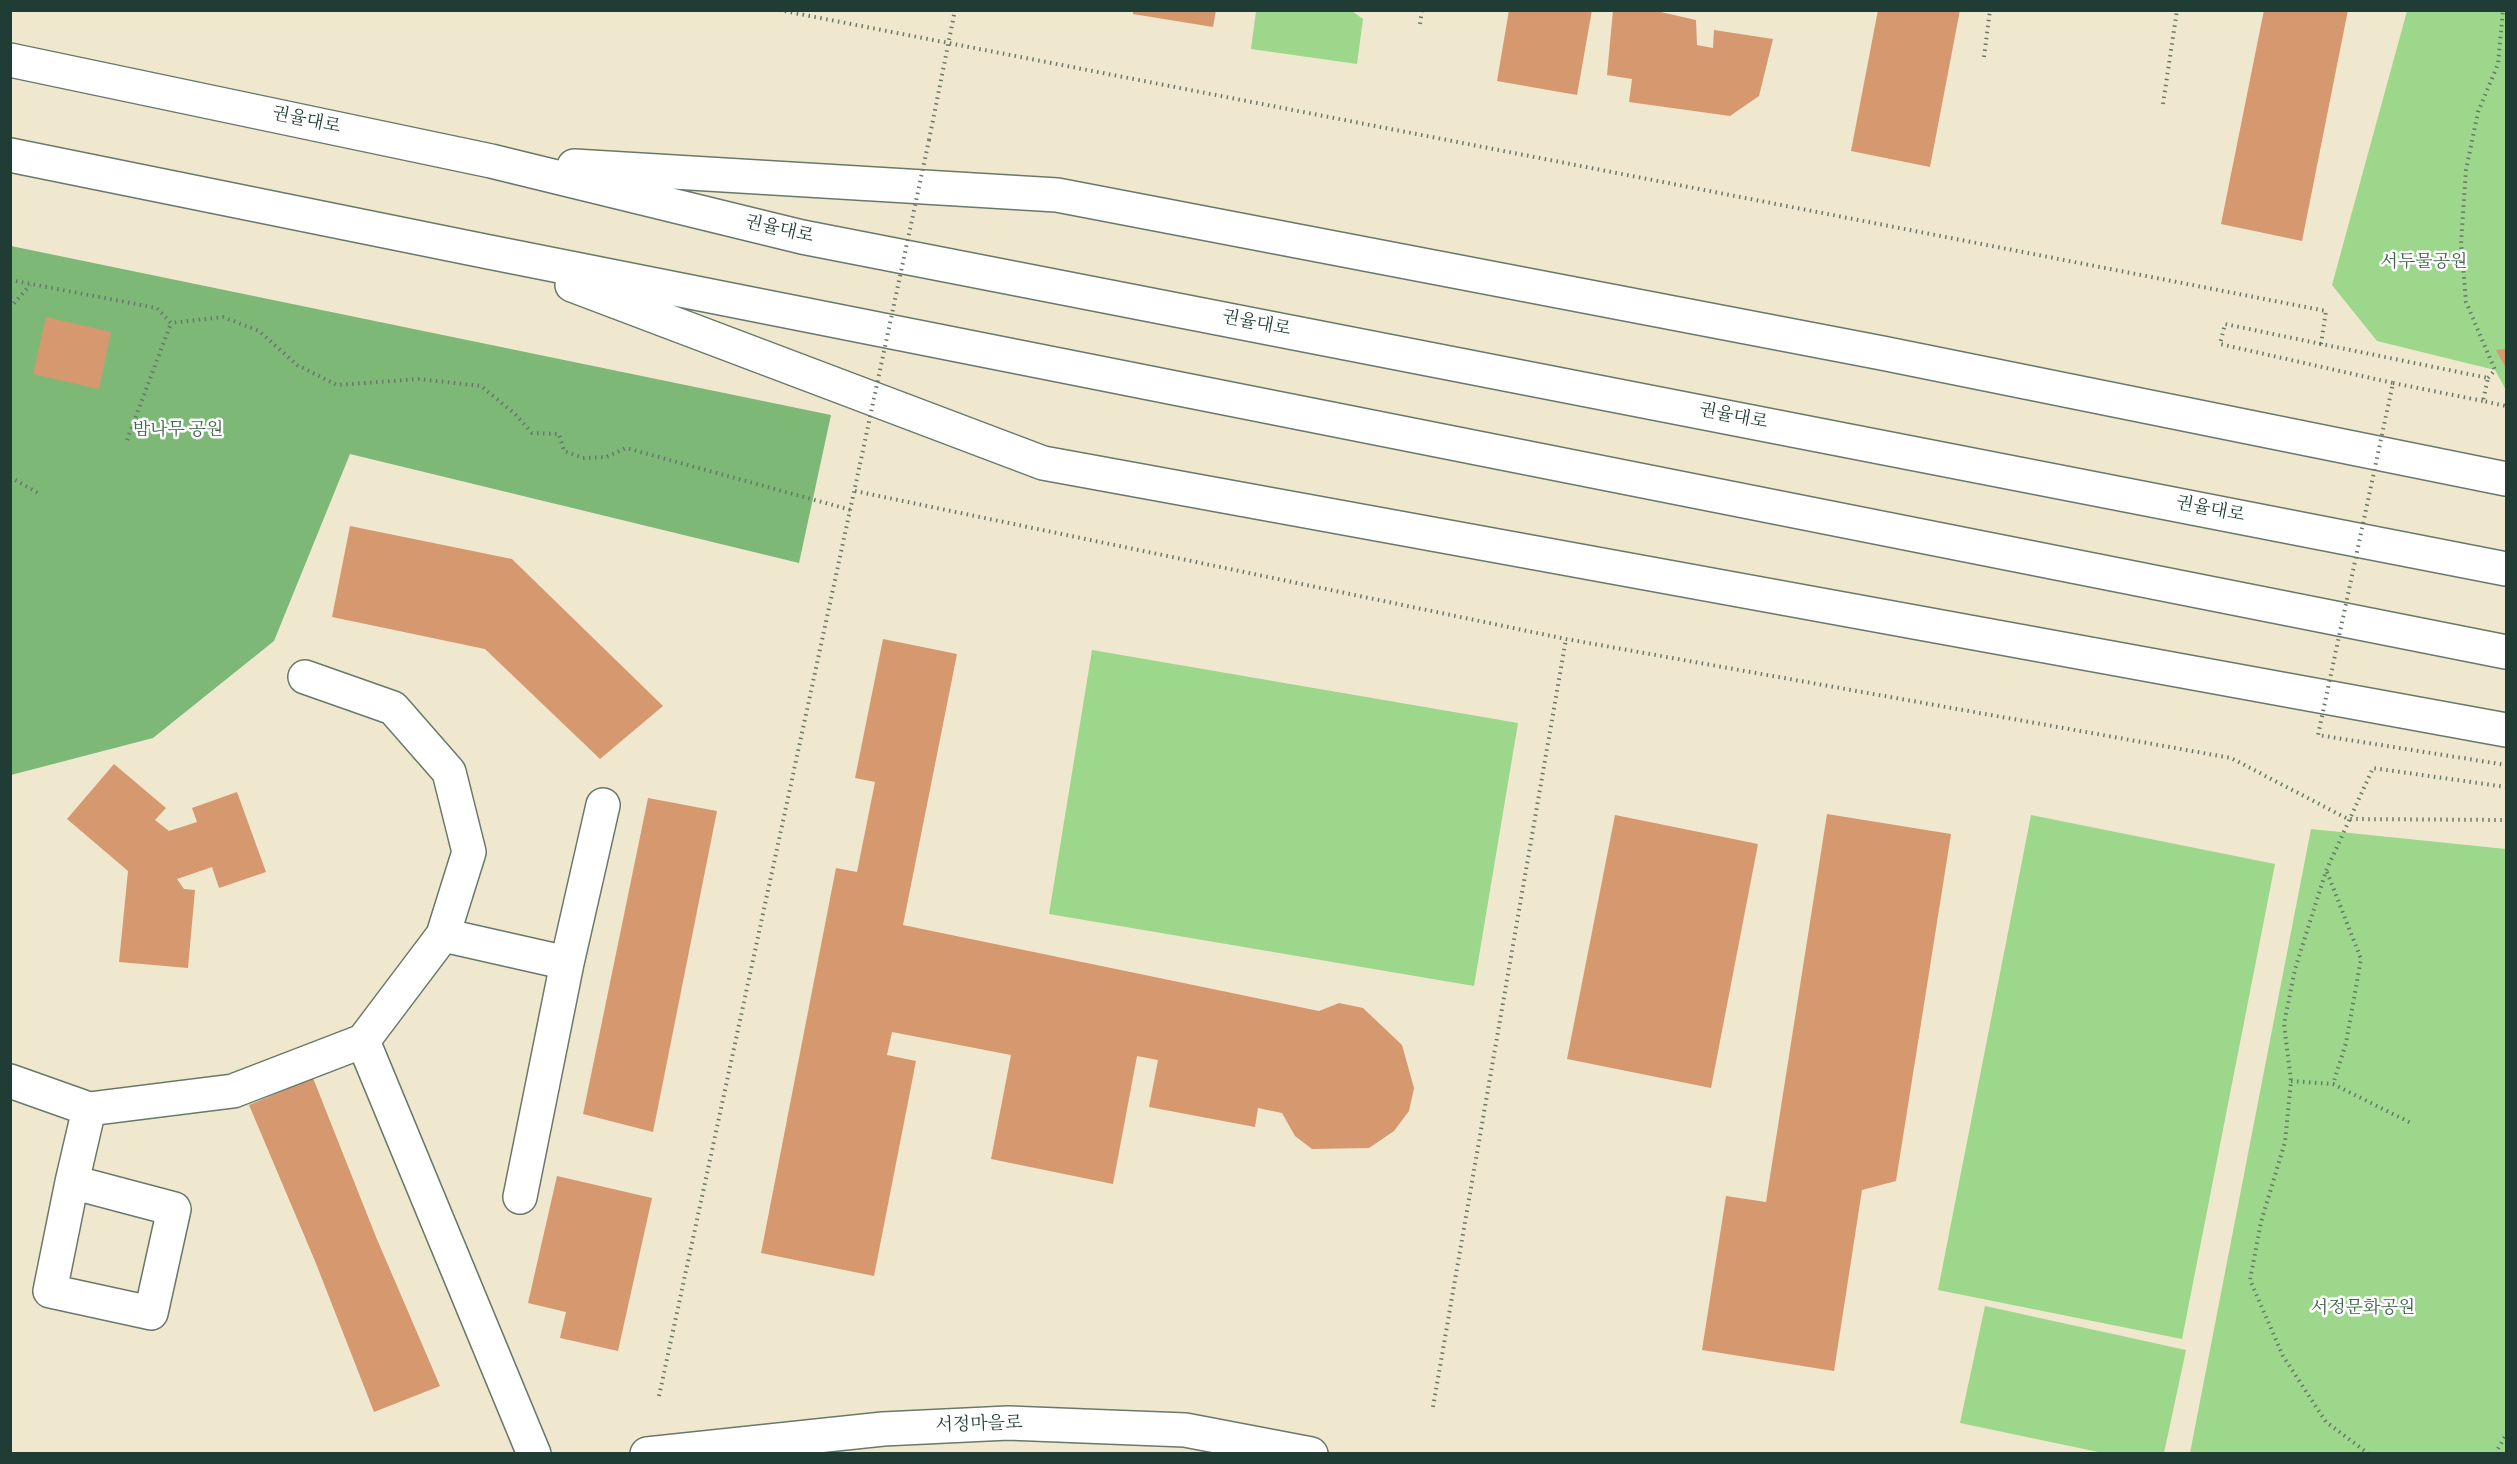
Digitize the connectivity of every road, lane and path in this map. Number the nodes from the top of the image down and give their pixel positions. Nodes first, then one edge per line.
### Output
1 (779, 10) edge
2 (955, 10) edge
3 (1422, 10) edge
4 (1990, 10) edge
5 (2177, 10) edge
6 (2503, 10) edge
7 (1420, 24) dead end
8 (948, 44) junction
9 (1984, 57) dead end
10 (10, 60) edge
11 (2163, 104) dead end
12 (10, 155) edge
13 (491, 161) junction
14 (484, 251) junction
15 (10, 280) edge
16 (31, 284) junction
17 (10, 308) edge
18 (171, 323) junction
19 (2321, 344) junction
20 (2488, 378) junction
21 (2393, 382) junction
22 (2483, 401) junction
23 (2506, 406) edge
24 (127, 440) dead end
25 (10, 477) edge
26 (2506, 479) edge
27 (855, 491) junction
28 (39, 493) dead end
29 (851, 510) junction
30 (2506, 568) edge
31 (1566, 639) junction
32 (2506, 652) edge
33 (305, 677) dead end
34 (2506, 730) edge
35 (2506, 765) edge
36 (2506, 787) edge
37 (603, 805) dead end
38 (2348, 819) junction
39 (2506, 820) edge
40 (2326, 871) junction
41 (443, 935) junction
42 (567, 963) junction
43 (363, 1041) junction
44 (10, 1081) edge
45 (2291, 1081) junction
46 (2333, 1084) junction
47 (88, 1109) junction
48 (2411, 1123) dead end
49 (72, 1182) junction
50 (520, 1197) dead end
51 (659, 1396) dead end
52 (1433, 1407) dead end
53 (2506, 1435) edge
54 (534, 1454) edge
55 (646, 1454) edge
56 (1311, 1454) edge
57 (2369, 1454) edge
58 (2495, 1454) edge

1 - 8 path
2 - 8 path
3 - 7 path
4 - 9 path
5 - 11 path
6 - 20 path
8 - 19 path
8 - 27 path, bridge
10 - 13 main road, 권율대로
12 - 14 main road
13 - 26 main road
13 - 30 main road, 권율대로
14 - 32 main road
14 - 34 main road
15 - 16 path
16 - 17 path
16 - 18 path
18 - 24 path
18 - 29 path
19 - 20 path
19 - 21 path, bridge
20 - 22 path
21 - 22 path
21 - 35 path, bridge
22 - 23 path
25 - 28 path
27 - 29 path
27 - 31 path
29 - 51 path
31 - 38 path
31 - 52 path
33 - 41 main road
36 - 38 path
37 - 42 main road
38 - 39 path
38 - 40 path
40 - 45 path
40 - 46 path
41 - 42 main road
41 - 43 main road
42 - 50 main road
43 - 47 main road
43 - 54 main road
44 - 47 main road
45 - 46 path
45 - 57 path
46 - 48 path
47 - 49 main road
49 - 49 main road
53 - 58 path
55 - 56 main road, 서정마을로

